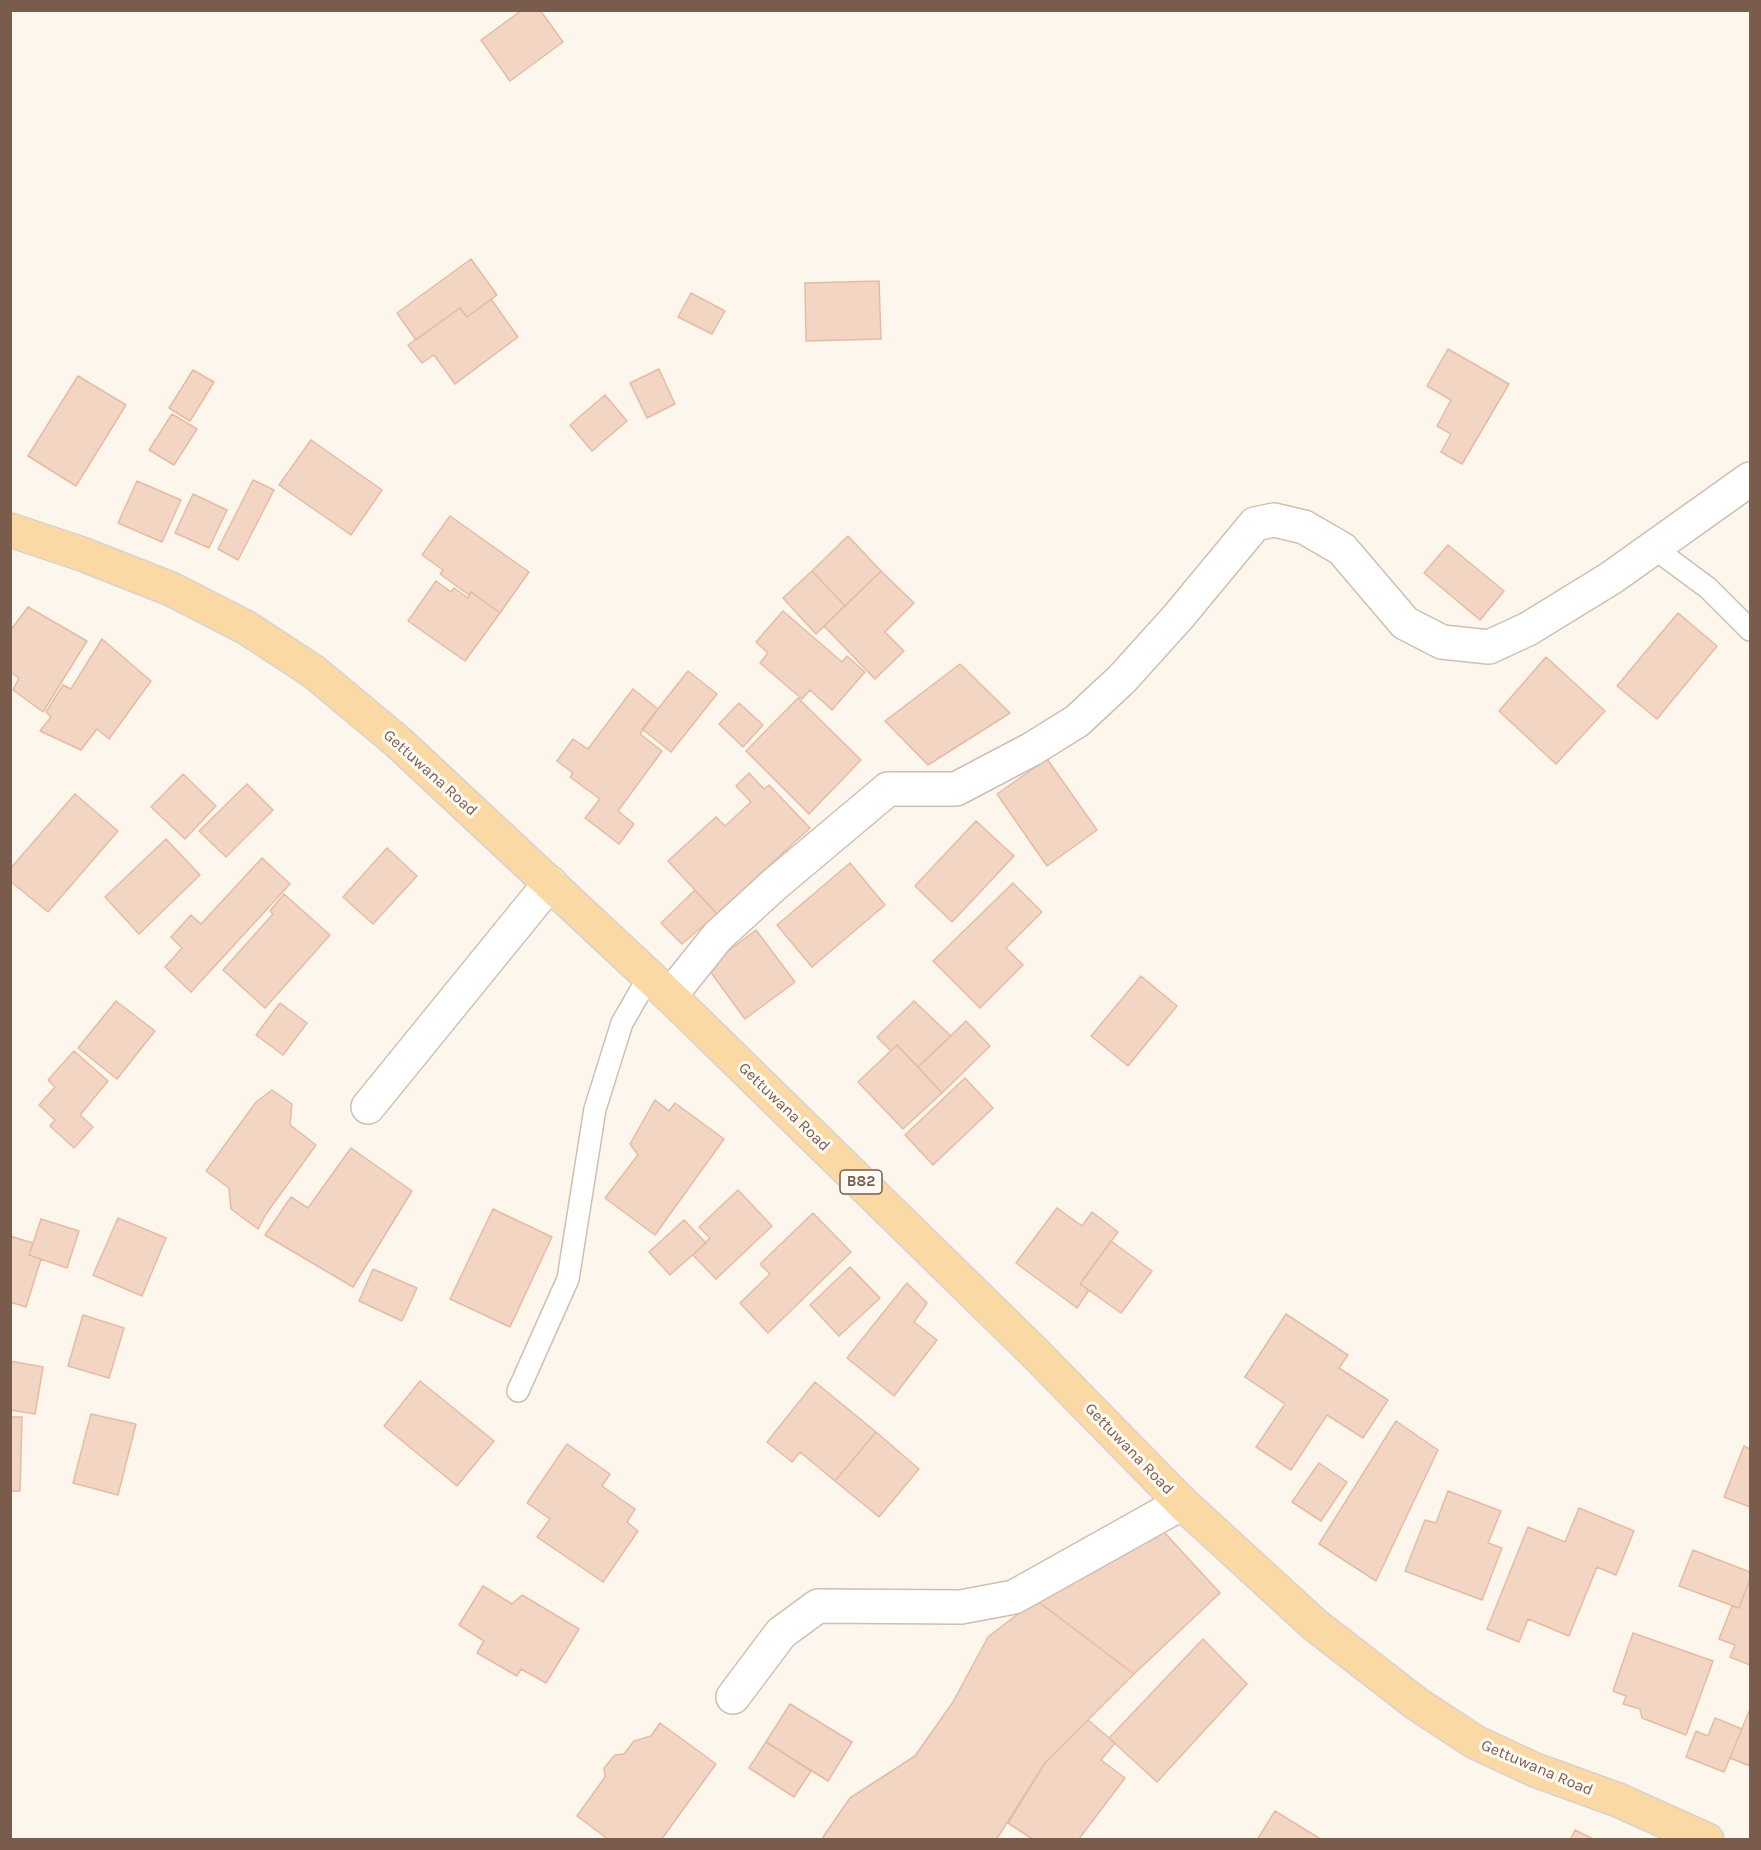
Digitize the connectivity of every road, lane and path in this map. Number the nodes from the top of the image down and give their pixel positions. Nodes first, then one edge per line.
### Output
1 (1750, 479) edge
2 (10, 530) edge
3 (1654, 548) junction
4 (1750, 630) edge
5 (550, 883) junction
6 (659, 986) junction
7 (368, 1107) dead end
8 (518, 1391) dead end
9 (1182, 1503) junction
10 (733, 1697) dead end
11 (1707, 1839) edge

1 - 3 street
2 - 5 main road, Gettuwana Road / B82
3 - 4 lane
3 - 6 street
5 - 6 main road, Gettuwana Road / B82
5 - 7 street
6 - 8 lane
6 - 9 main road, Gettuwana Road / B82
9 - 10 street
9 - 11 main road, Gettuwana Road / B82

